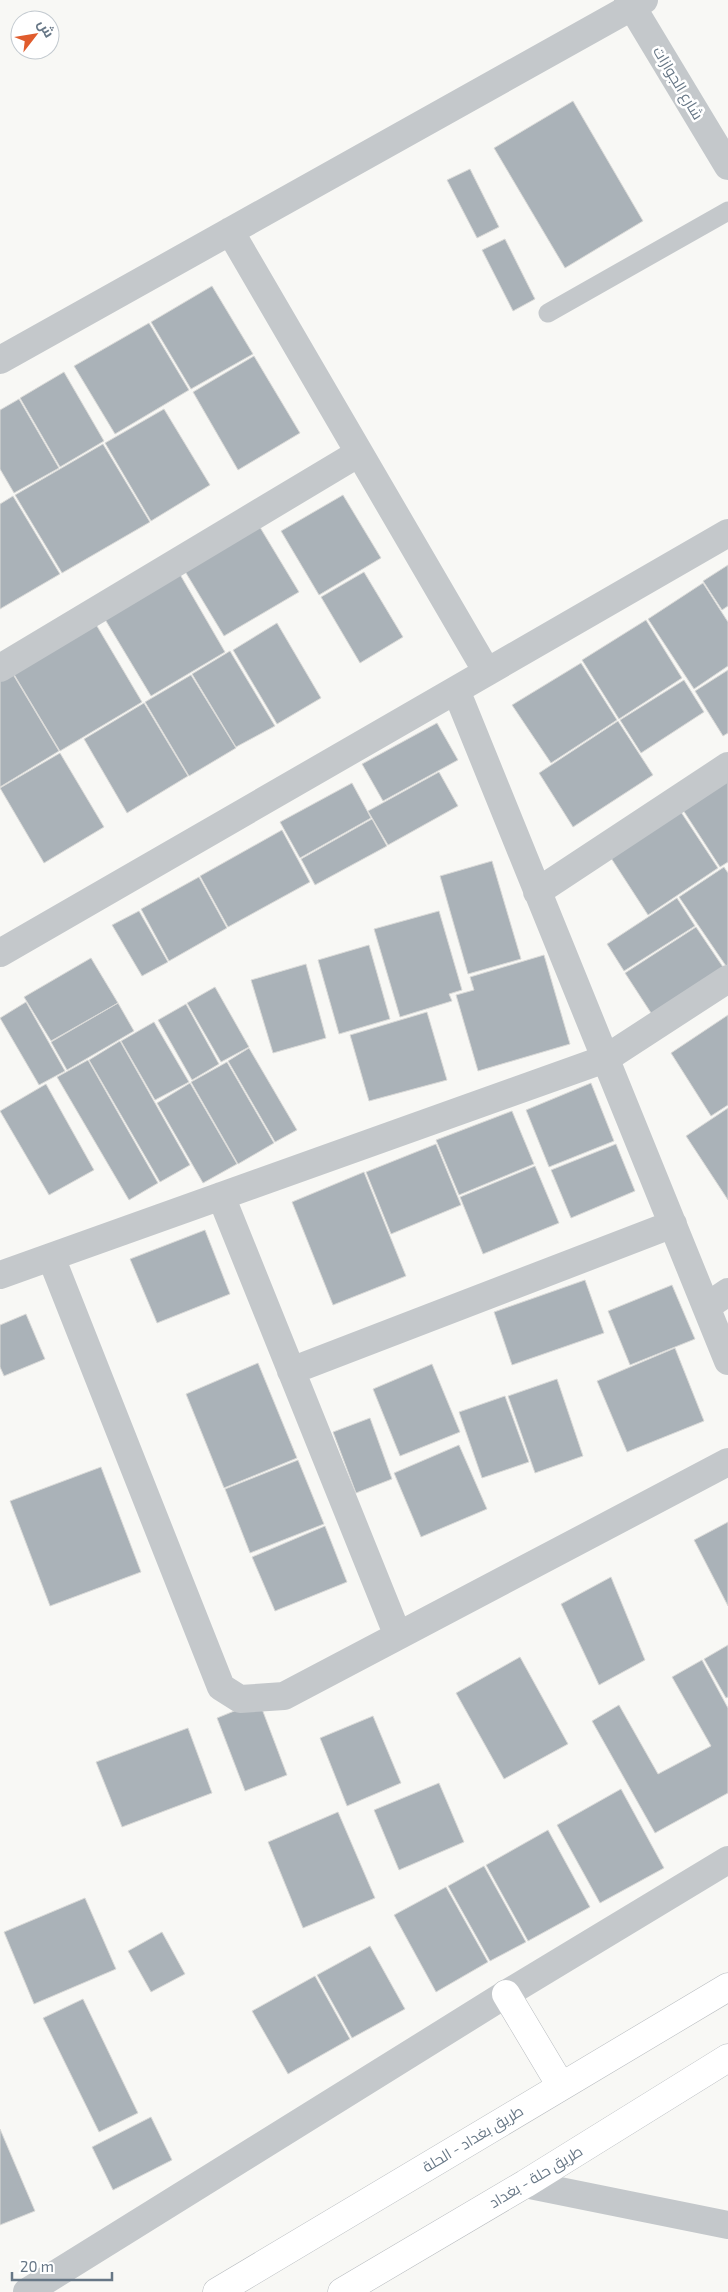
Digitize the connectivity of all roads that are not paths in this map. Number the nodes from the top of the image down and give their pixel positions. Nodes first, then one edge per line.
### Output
1 (634, 2) edge
2 (728, 166) edge
3 (728, 211) edge
4 (230, 231) junction
5 (548, 313) dead end
6 (0, 360) edge
7 (359, 452) junction
8 (728, 533) edge
9 (0, 668) edge
10 (487, 672) junction
11 (456, 690) junction
12 (728, 766) edge
13 (537, 892) junction
14 (0, 952) edge
15 (728, 979) edge
16 (605, 1058) junction
17 (221, 1196) junction
18 (673, 1224) junction
19 (51, 1257) junction
20 (0, 1276) edge
21 (717, 1300) edge
22 (728, 1361) edge
23 (291, 1371) junction
24 (728, 1462) edge
25 (398, 1636) junction
26 (728, 1860) edge
27 (728, 1986) edge
28 (506, 1994) junction
29 (728, 2058) edge
30 (561, 2086) junction
31 (525, 2184) junction
32 (728, 2225) edge
33 (28, 2292) edge
34 (217, 2292) edge
35 (342, 2292) edge

1 - 2 street, شارع الجوازات
1 - 4 street
3 - 5 lane
4 - 6 street
4 - 7 street
7 - 9 street
7 - 10 street
8 - 10 street
10 - 11 street
11 - 13 street
11 - 14 street
12 - 13 street
13 - 16 street
15 - 16 street
16 - 17 street
16 - 18 street
17 - 19 street
17 - 23 street
18 - 21 street
18 - 23 street
19 - 20 street
19 - 25 street
21 - 22 street
23 - 25 street
24 - 25 street
26 - 28 street
27 - 30 main road, طريق بغداد - الحلة
28 - 30 main road
28 - 33 street
29 - 31 main road, طريق حلة - بغداد
30 - 34 main road, طريق بغداد - الحلة
31 - 32 street
31 - 35 main road, طريق حلة - بغداد

